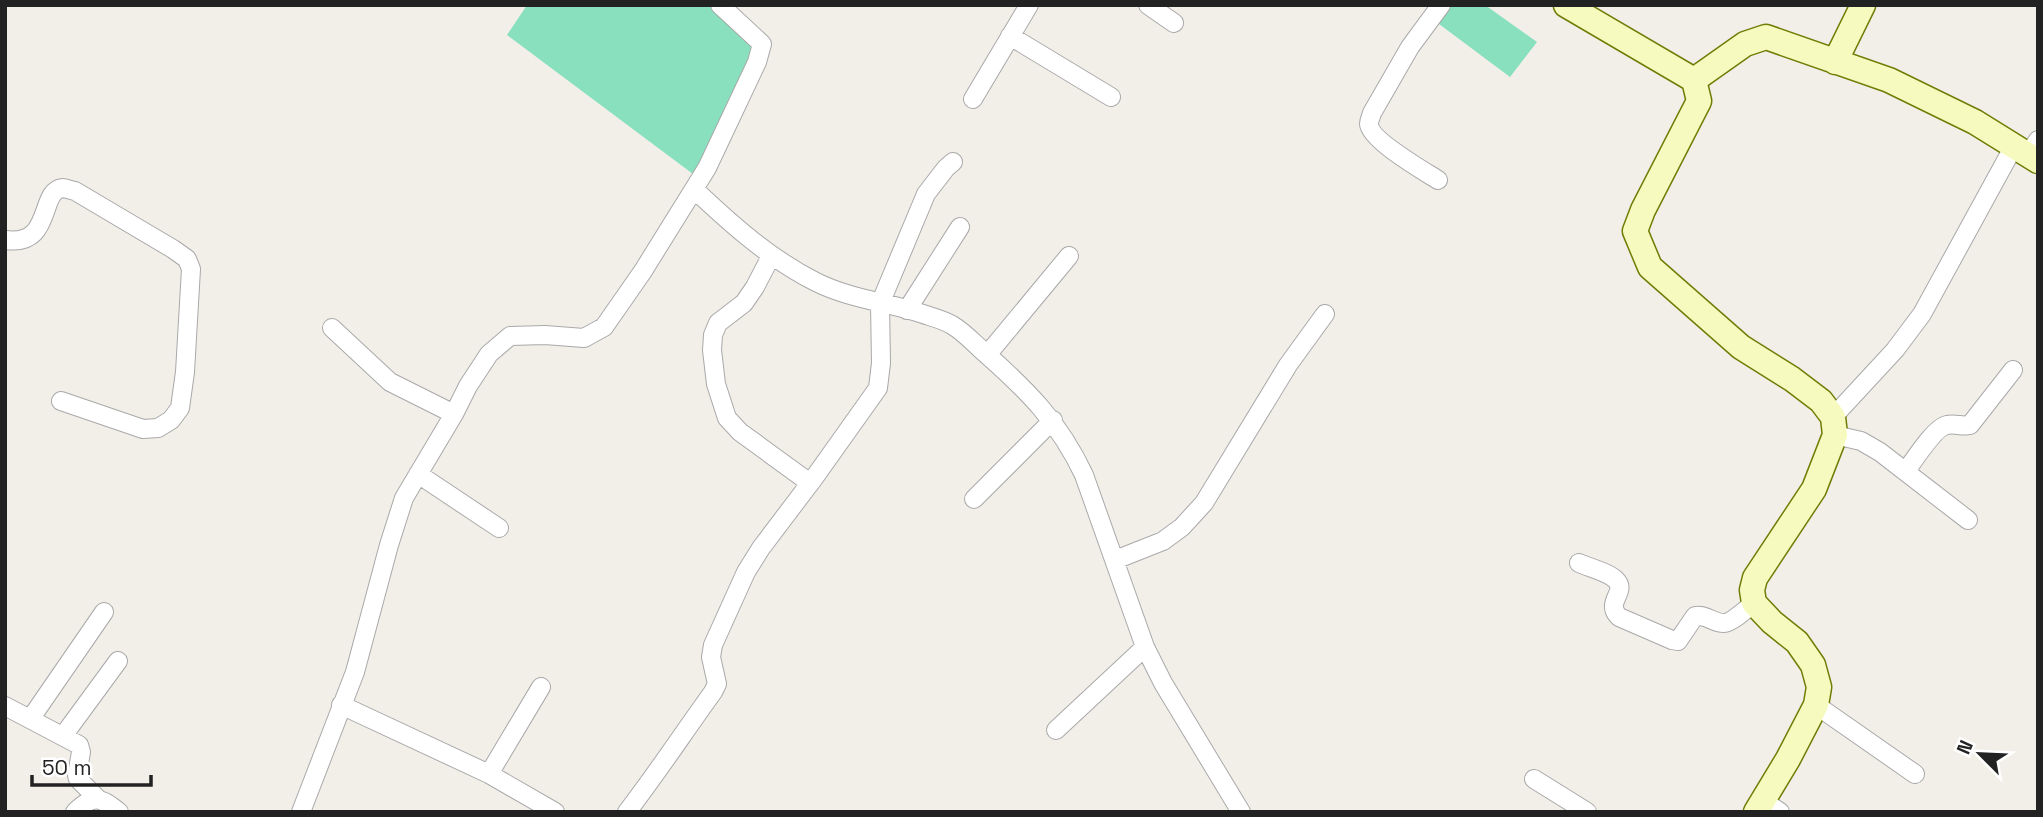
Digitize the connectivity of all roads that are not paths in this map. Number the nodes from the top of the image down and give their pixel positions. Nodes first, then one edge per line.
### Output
1 (720, 5) edge
2 (1148, 5) edge
3 (1441, 5) edge
4 (1566, 5) edge
5 (1863, 5) edge
6 (1023, 8) edge
7 (1174, 23) dead end
8 (1010, 36) junction
9 (1835, 62) junction
10 (1694, 80) junction
11 (1111, 97) dead end
12 (973, 99) dead end
13 (2029, 150) edge
14 (953, 162) dead end
15 (1438, 180) dead end
16 (694, 189) junction
17 (960, 227) dead end
18 (5, 240) edge
19 (771, 256) junction
20 (1069, 256) dead end
21 (880, 304) junction
22 (907, 310) junction
23 (1325, 314) dead end
24 (332, 328) dead end
25 (987, 355) junction
26 (2013, 370) dead end
27 (61, 401) dead end
28 (454, 414) junction
29 (1053, 421) junction
30 (1834, 426) junction
31 (1906, 471) junction
32 (418, 474) junction
33 (810, 483) junction
34 (974, 499) dead end
35 (1968, 520) dead end
36 (499, 528) dead end
37 (1115, 560) junction
38 (1579, 563) dead end
39 (1754, 603) junction
40 (104, 612) dead end
41 (1146, 647) junction
42 (118, 661) dead end
43 (541, 687) dead end
44 (341, 705) junction
45 (1816, 705) junction
46 (5, 706) edge
47 (31, 718) junction
48 (1056, 730) dead end
49 (63, 736) junction
50 (489, 774) junction
51 (1915, 774) dead end
52 (1534, 779) dead end
53 (98, 799) junction
54 (1766, 808) edge
55 (75, 812) edge
56 (119, 812) edge
57 (301, 812) edge
58 (555, 812) edge
59 (627, 812) edge
60 (1241, 812) edge
61 (1587, 812) edge

1 - 16 street
2 - 7 street
3 - 15 street
4 - 10 street
5 - 9 street
6 - 8 street
8 - 11 street
8 - 12 street
9 - 10 street
9 - 13 street
10 - 30 street
13 - 30 street
14 - 21 street
16 - 19 street
16 - 28 street
17 - 22 street
18 - 27 street
19 - 21 street
19 - 33 street
20 - 25 street
21 - 22 street
21 - 33 street
22 - 25 street
23 - 37 street
24 - 28 street
25 - 29 street
26 - 31 street
28 - 32 street
29 - 34 street
29 - 37 street
30 - 31 street
30 - 39 street
31 - 35 street
32 - 36 street
32 - 44 street
33 - 59 street
37 - 41 street
38 - 39 street
39 - 45 street
40 - 47 street
41 - 48 street
41 - 60 street
42 - 49 street
43 - 50 street
44 - 50 street
44 - 57 street
45 - 51 street
45 - 54 street
46 - 47 street
47 - 49 street
49 - 53 street
50 - 58 street
52 - 61 street
53 - 55 street
53 - 56 street

